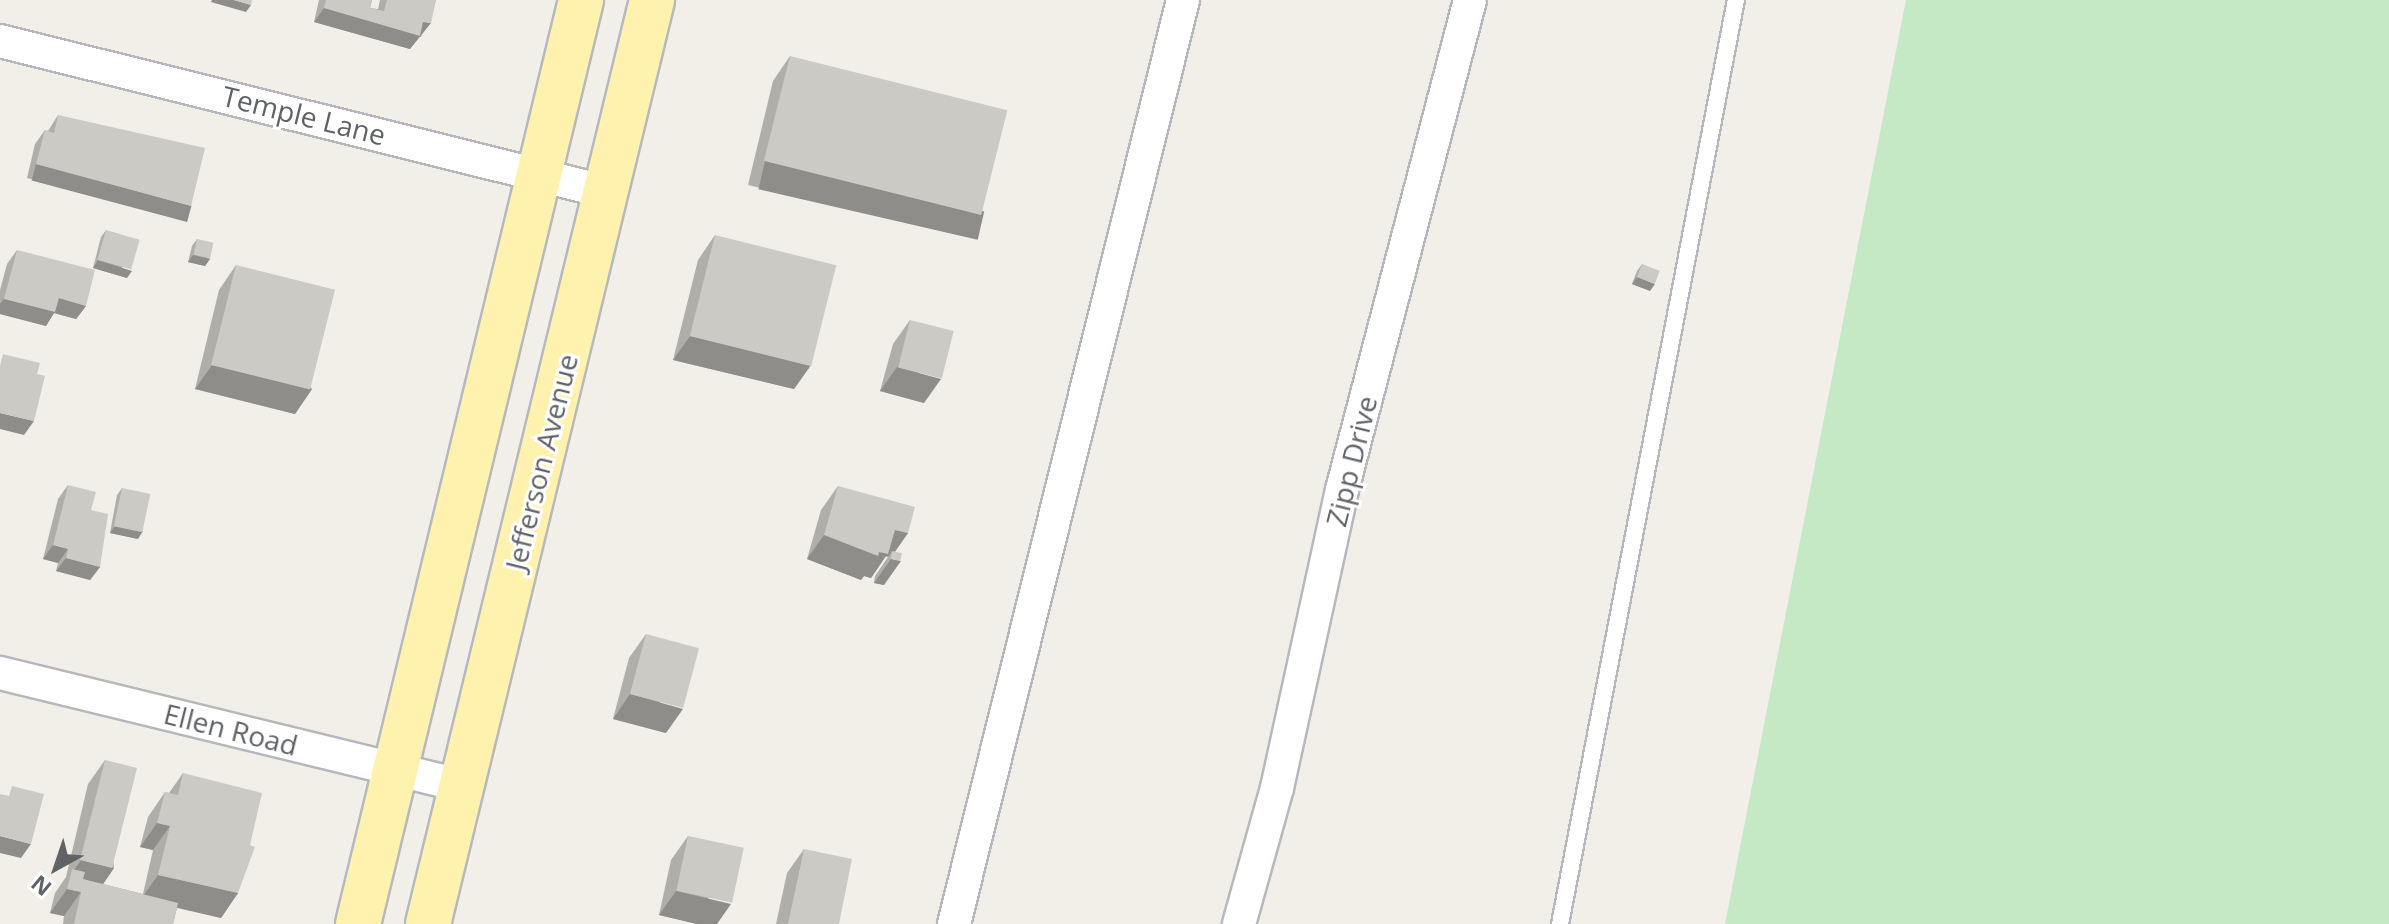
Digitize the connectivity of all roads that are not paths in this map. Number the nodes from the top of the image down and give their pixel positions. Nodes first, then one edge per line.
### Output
1 (581, 0) edge
2 (652, 0) edge
3 (1183, 0) edge
4 (1470, 0) edge
5 (1736, 0) edge
6 (0, 41) edge
7 (538, 175) junction
8 (607, 192) junction
9 (0, 673) edge
10 (395, 769) junction
11 (462, 786) junction
12 (358, 924) edge
13 (428, 924) edge
14 (954, 924) edge
15 (1239, 924) edge
16 (1560, 924) edge

1 - 7 main road
2 - 8 main road, Jefferson Avenue
3 - 14 street
4 - 15 street, Zipp Drive
5 - 16 lane
6 - 7 street, Temple Lane
7 - 8 street, Temple Lane
7 - 10 main road
8 - 11 main road, Jefferson Avenue
9 - 10 street, Ellen Road
10 - 11 street, Ellen Road
10 - 12 main road
11 - 13 main road, Jefferson Avenue

